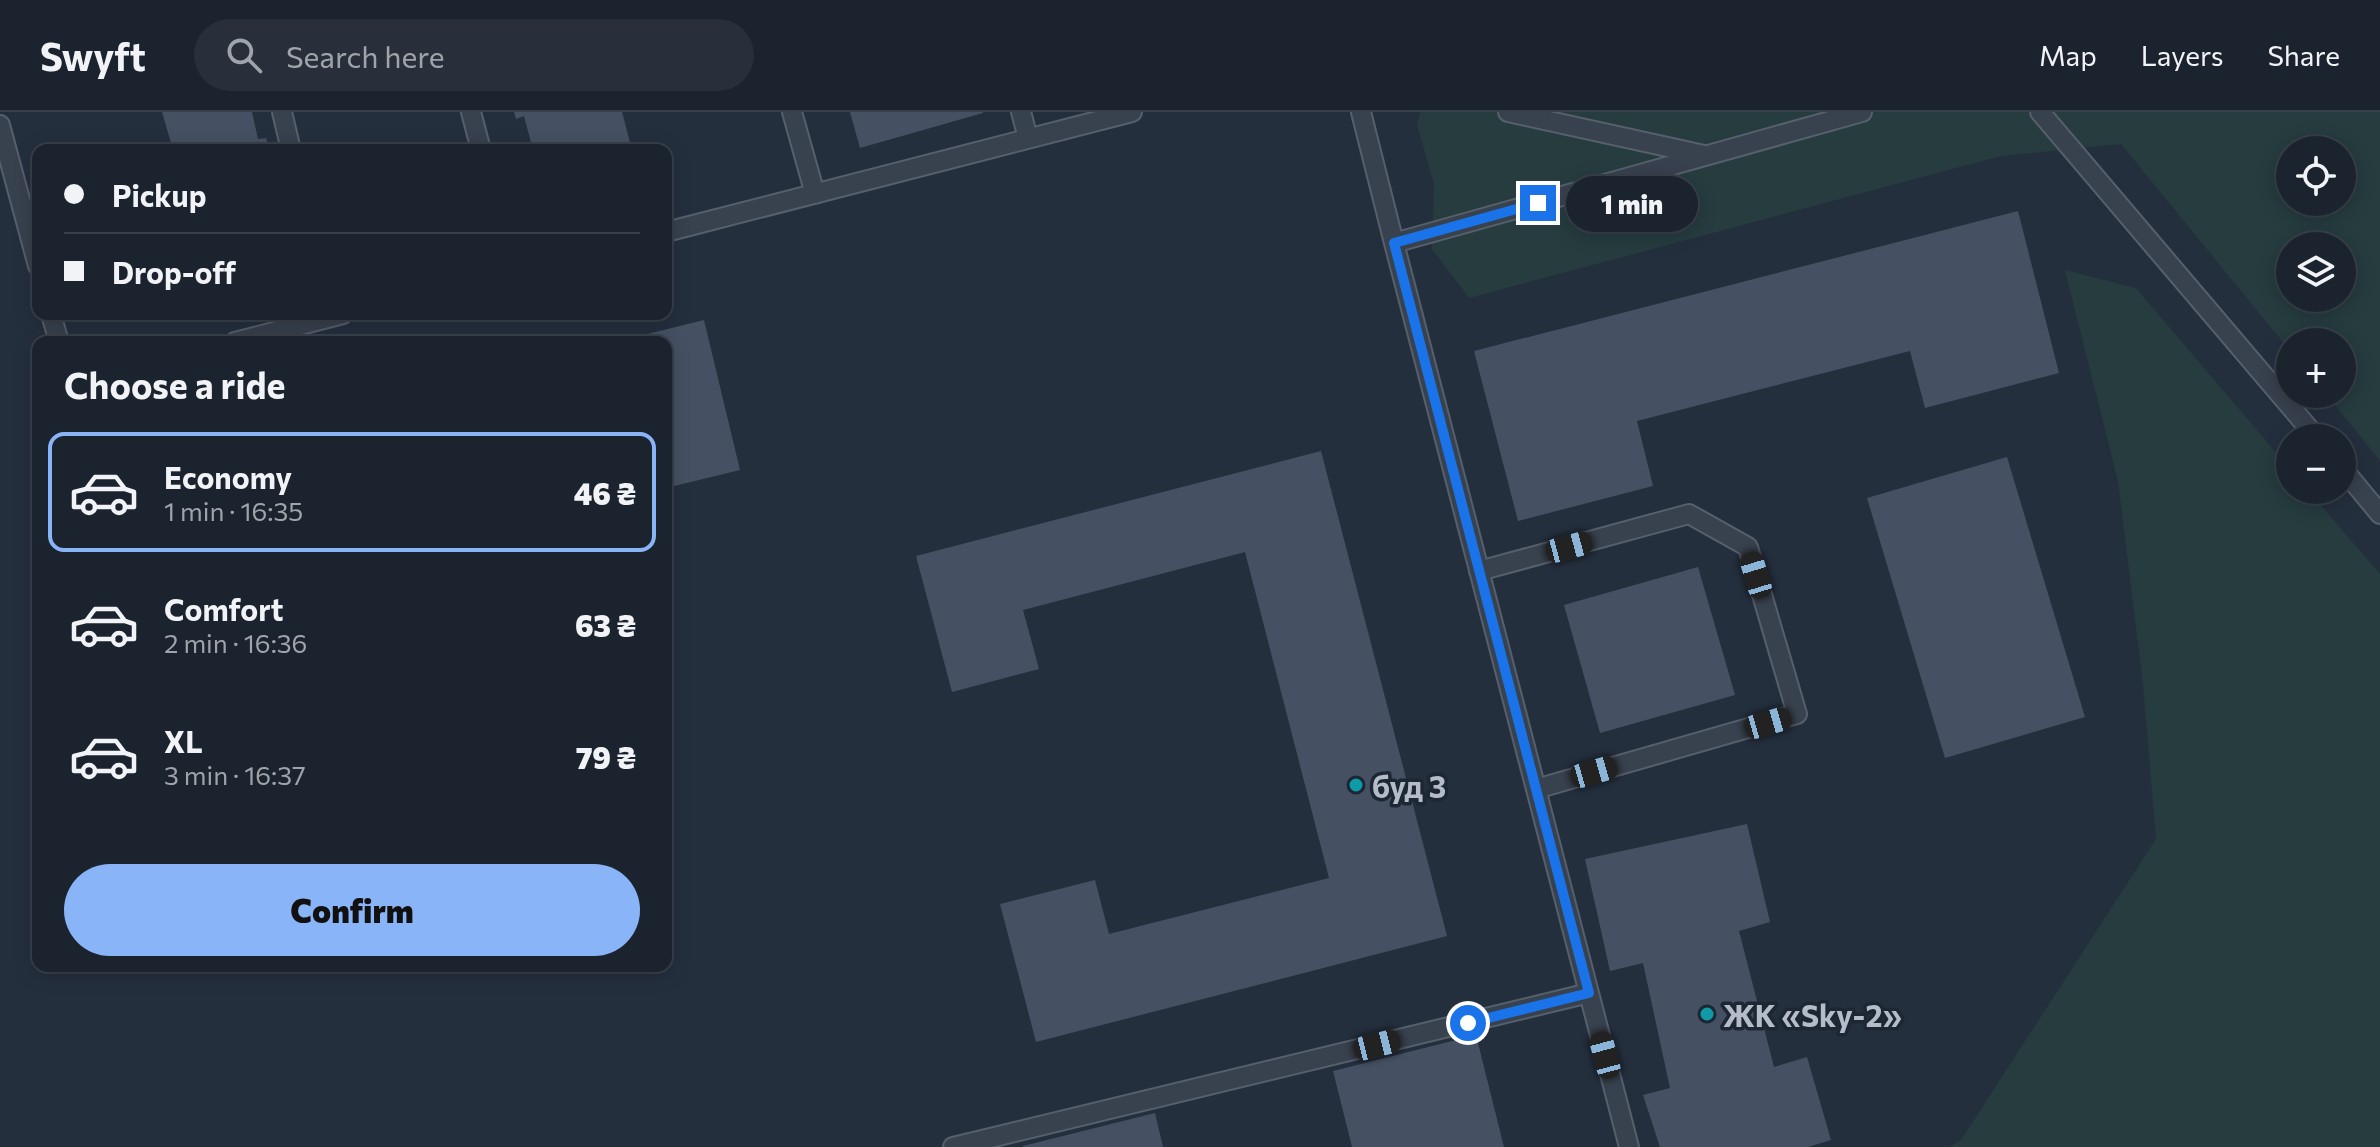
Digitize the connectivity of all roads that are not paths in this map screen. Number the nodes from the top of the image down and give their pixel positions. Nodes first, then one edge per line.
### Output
1 (282, 112) edge
2 (471, 112) edge
3 (792, 112) edge
4 (1021, 112) edge
5 (1132, 112) edge
6 (1361, 112) edge
7 (1508, 112) edge
8 (1862, 112) edge
9 (2040, 112) edge
10 (0, 125) edge
11 (1028, 138) junction
12 (290, 144) edge
13 (479, 144) edge
14 (1710, 156) junction
15 (815, 194) junction
16 (672, 230) edge
17 (1394, 243) junction
18 (32, 244) edge
19 (317, 320) edge
20 (257, 336) edge
21 (2305, 424) edge
22 (2356, 485) edge
23 (2380, 514) edge
24 (1479, 571) junction
25 (1536, 789) junction
26 (1589, 993) junction
27 (953, 1147) edge
28 (1629, 1147) edge

1 - 12 lane
2 - 13 lane
3 - 15 lane
4 - 11 lane
5 - 11 lane
6 - 17 lane
7 - 14 lane
8 - 14 lane
9 - 21 lane
10 - 18 lane
11 - 15 lane
14 - 17 lane
15 - 16 lane
17 - 24 lane
19 - 20 lane
22 - 23 lane
24 - 25 lane
24 - 25 lane
25 - 26 lane
26 - 27 lane
26 - 28 lane

